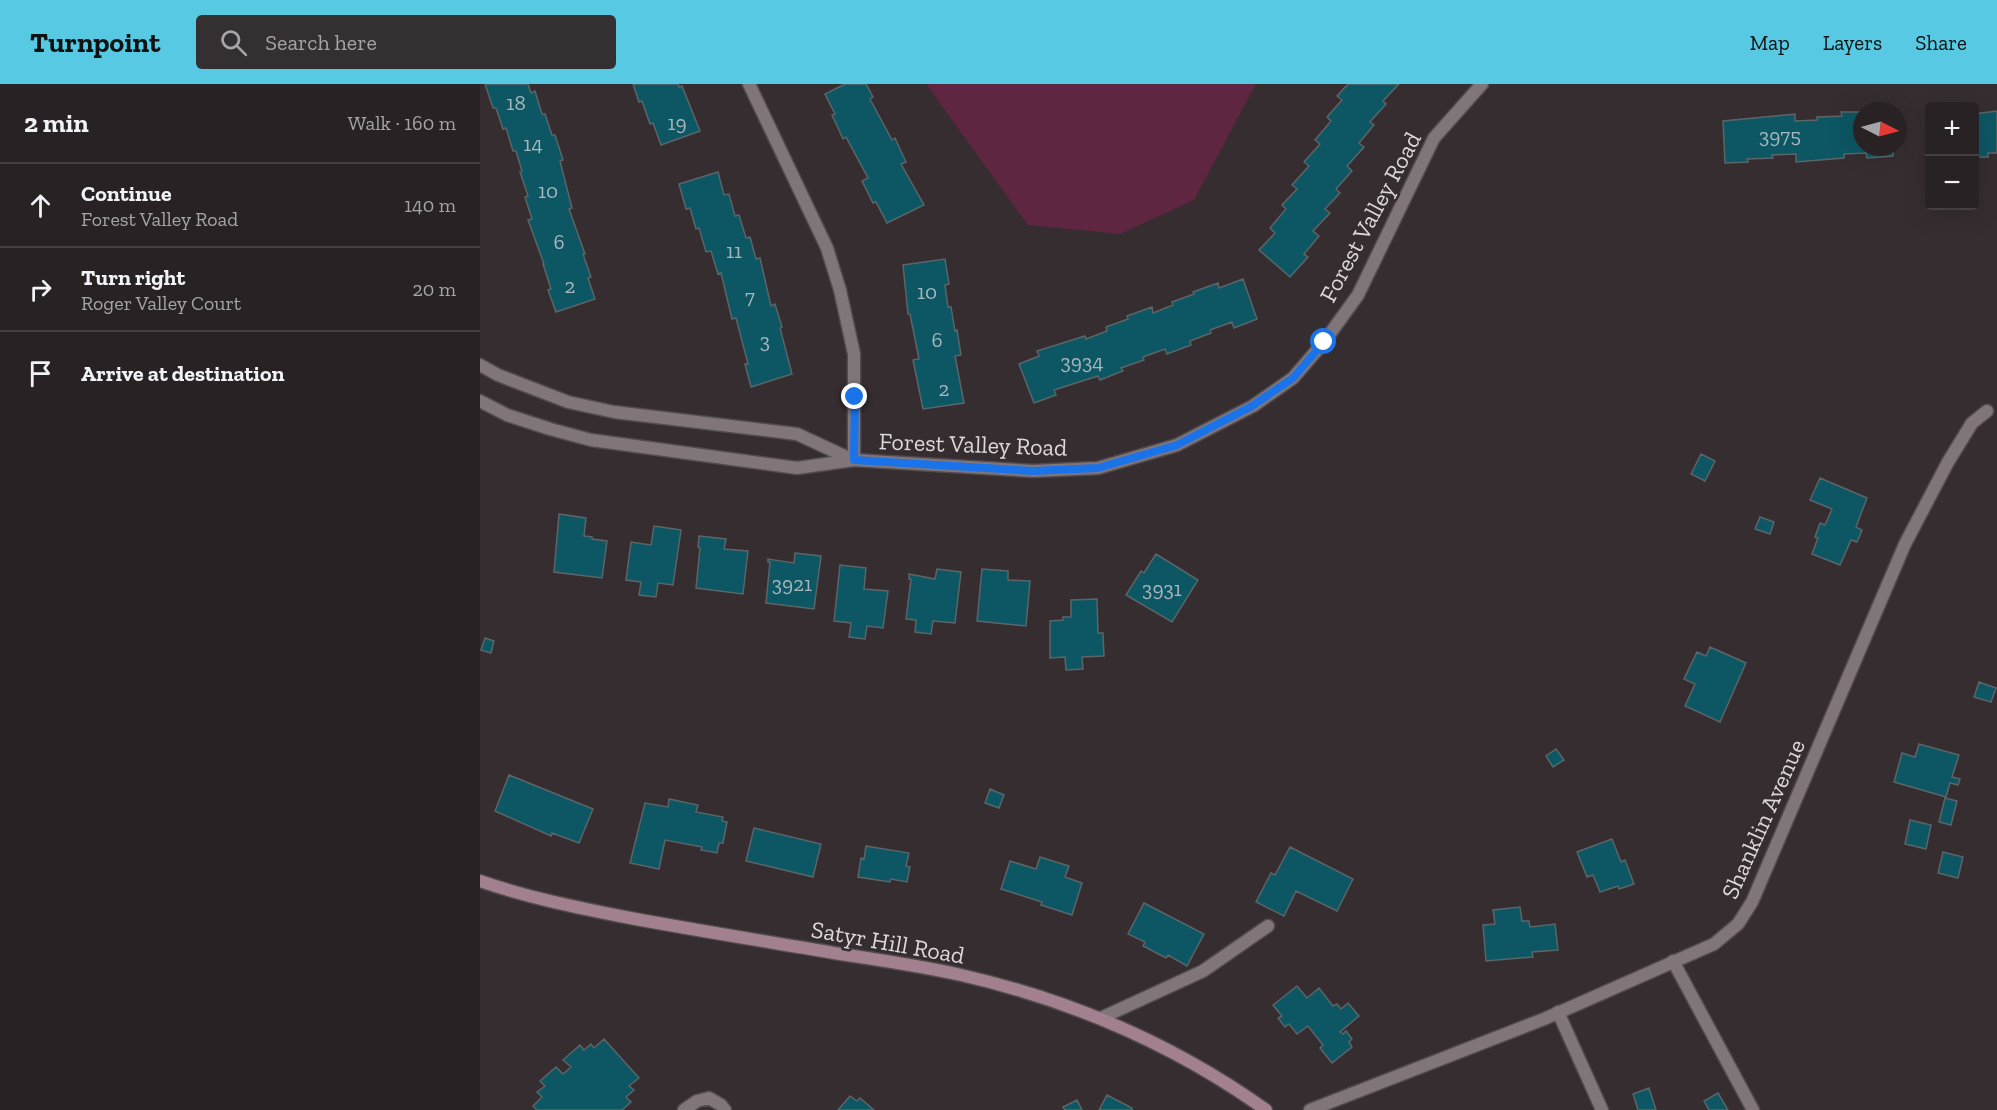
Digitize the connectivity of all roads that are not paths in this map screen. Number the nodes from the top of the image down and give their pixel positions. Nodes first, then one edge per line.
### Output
1 (749, 84) edge
2 (1482, 84) edge
3 (480, 364) edge
4 (480, 401) edge
5 (1992, 409) edge
6 (854, 460) junction
7 (480, 881) edge
8 (1268, 926) dead end
9 (1673, 961) junction
10 (1558, 1012) junction
11 (1101, 1018) junction
12 (684, 1110) edge
13 (725, 1110) edge
14 (1266, 1110) edge
15 (1310, 1110) edge
16 (1602, 1110) edge
17 (1753, 1110) edge

1 - 6 street
2 - 6 street, Forest Valley Road
3 - 6 street, Forest Valley Road
4 - 6 street, Forest Valley Road
5 - 9 street, Shanklin Avenue
7 - 11 street, Satyr Hill Road
8 - 11 street
9 - 10 street, Shanklin Avenue
9 - 17 street
10 - 15 street, Shanklin Avenue
10 - 16 street
11 - 14 street, Satyr Hill Road
12 - 13 street

